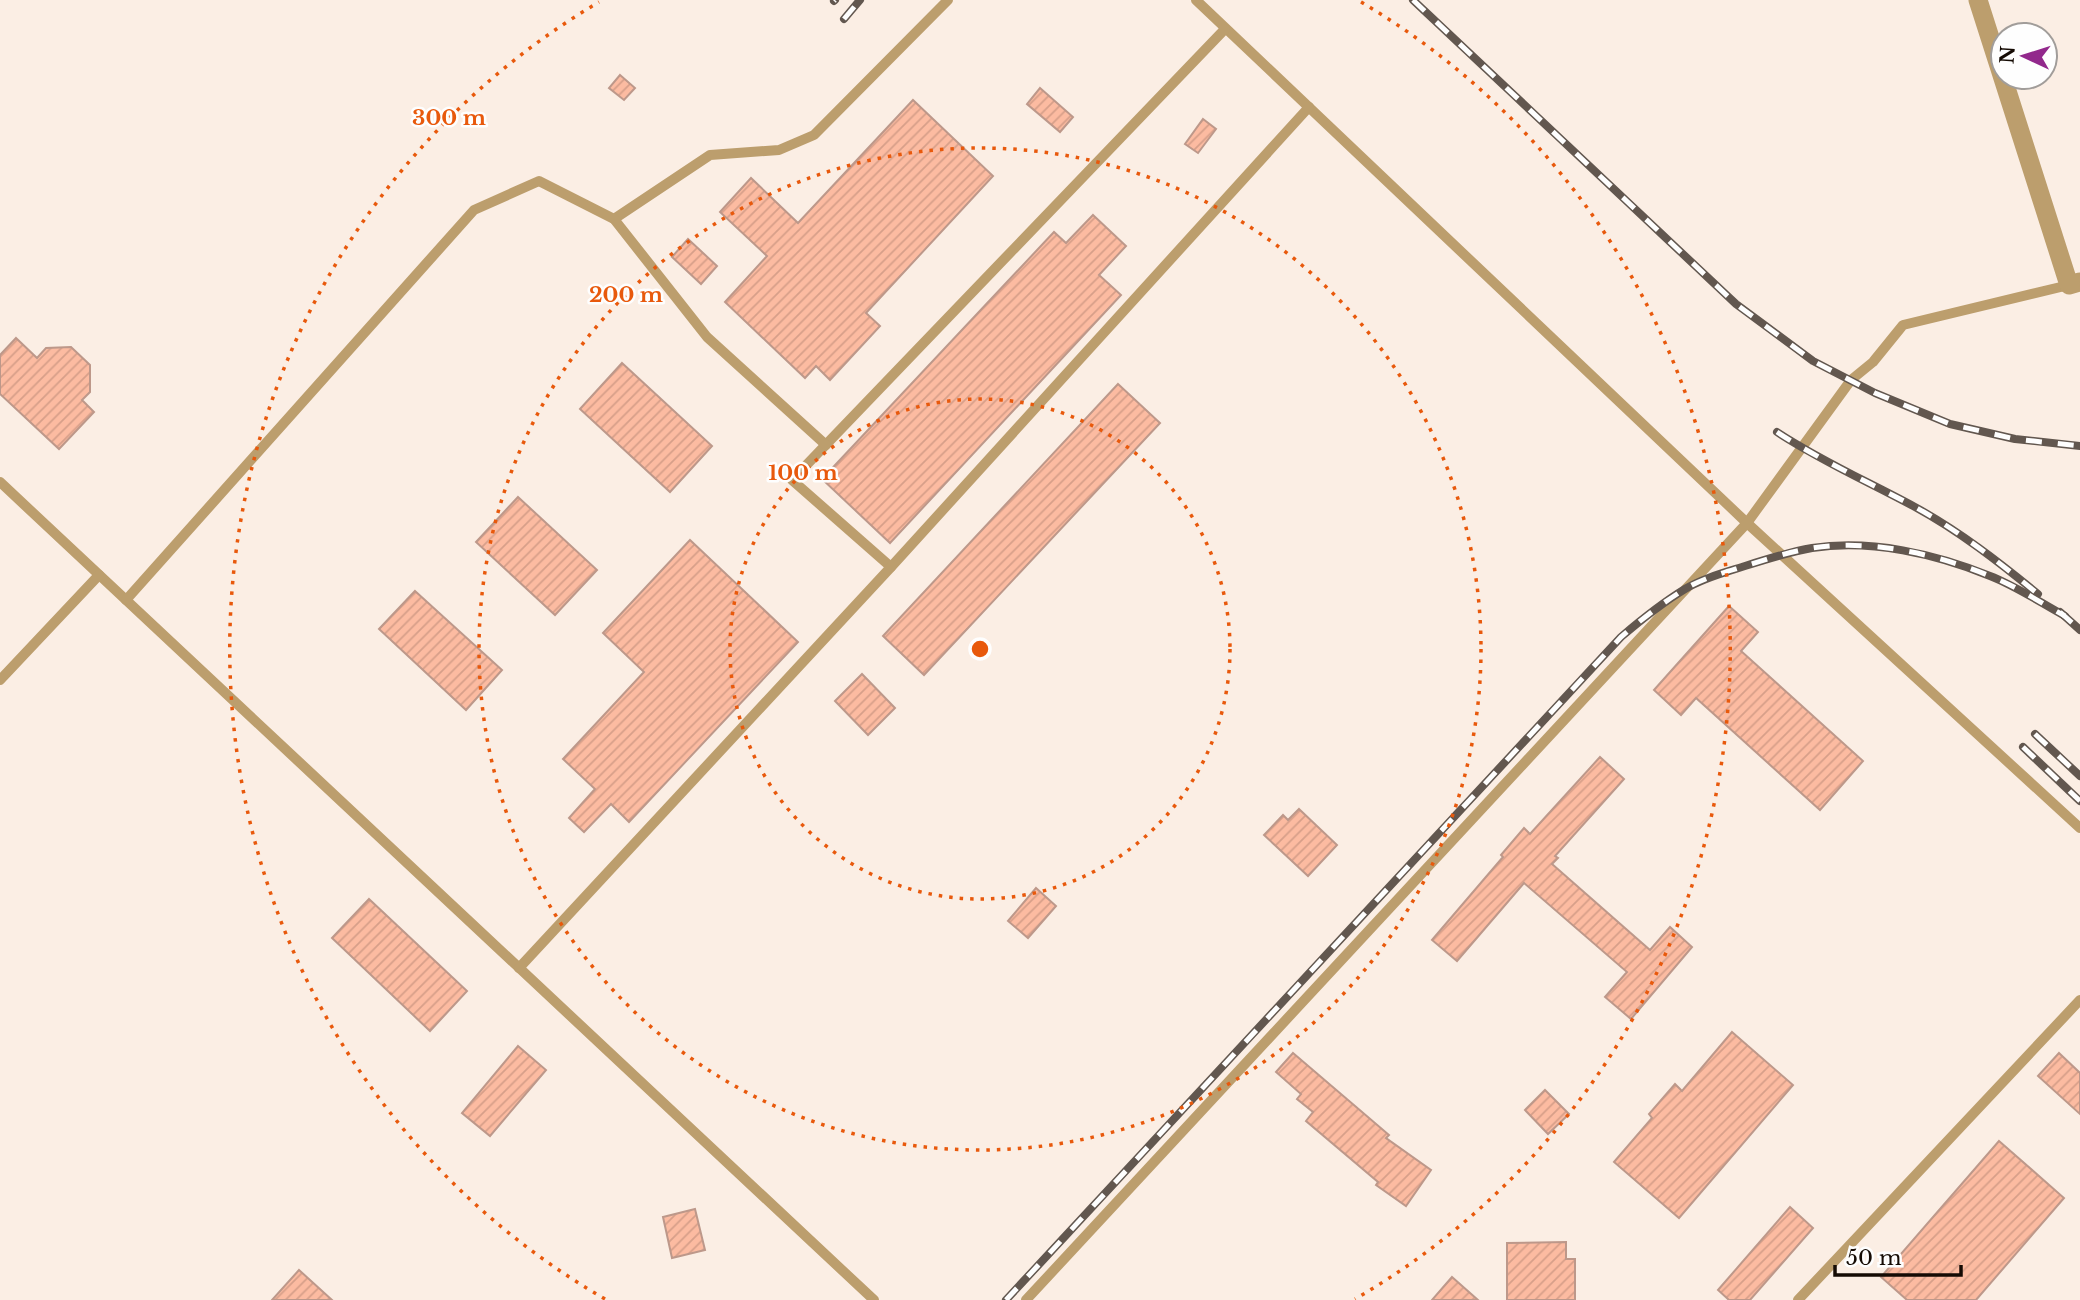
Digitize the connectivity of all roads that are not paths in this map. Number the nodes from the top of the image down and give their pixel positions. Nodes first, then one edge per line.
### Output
1 (948, 0) edge
2 (1196, 0) edge
3 (1978, 0) edge
4 (1225, 29) junction
5 (1309, 107) junction
6 (614, 219) junction
7 (2075, 284) edge
8 (826, 445) junction
9 (0, 482) edge
10 (1747, 523) junction
11 (891, 567) junction
12 (99, 575) junction
13 (126, 600) junction
14 (0, 680) edge
15 (2080, 828) edge
16 (519, 968) junction
17 (2080, 1000) edge
18 (874, 1300) edge
19 (1026, 1300) edge
20 (1798, 1300) edge

1 - 6 lane
2 - 4 lane
3 - 7 street
4 - 5 lane
4 - 8 lane
5 - 10 lane
5 - 11 lane
6 - 8 lane
6 - 13 lane
7 - 10 lane
8 - 11 lane
9 - 12 lane
10 - 15 lane
10 - 19 lane
11 - 16 lane
12 - 13 lane
12 - 14 lane
13 - 16 lane
16 - 18 lane
17 - 20 lane

